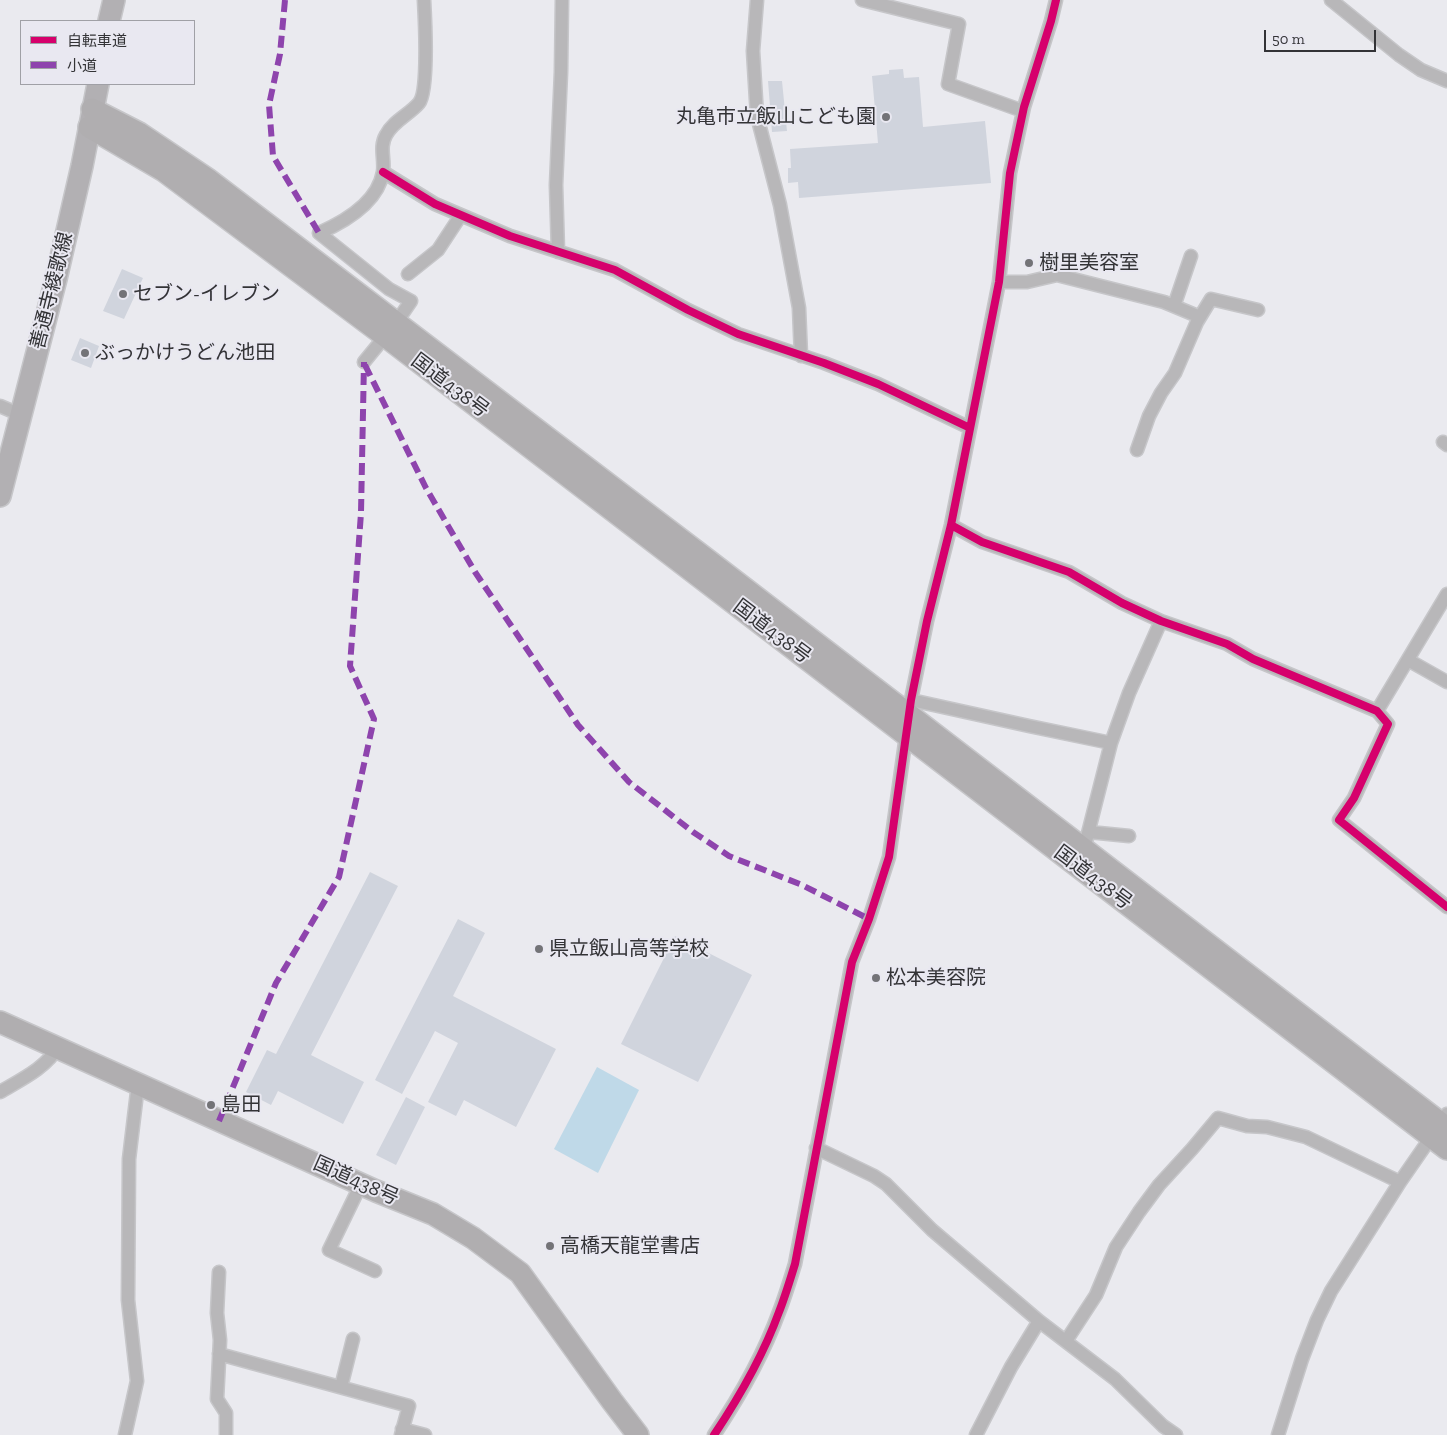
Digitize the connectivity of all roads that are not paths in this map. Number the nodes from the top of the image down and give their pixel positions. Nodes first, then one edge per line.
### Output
1 (114, 0) edge
2 (424, 0) edge
3 (562, 0) edge
4 (757, 0) edge
5 (862, 0) edge
6 (1056, 0) edge
7 (1331, 0) edge
8 (109, 20) edge
9 (1447, 81) edge
10 (98, 85) edge
11 (1023, 111) junction
12 (91, 118) junction
13 (383, 172) junction
14 (461, 215) junction
15 (558, 252) junction
16 (1191, 256) dead end
17 (408, 274) dead end
18 (1000, 282) junction
19 (1174, 306) junction
20 (1258, 310) dead end
21 (1200, 317) junction
22 (390, 330) junction
23 (801, 356) junction
24 (364, 362) dead end
25 (0, 406) edge
26 (21, 415) junction
27 (970, 428) junction
28 (1137, 450) dead end
29 (0, 496) edge
30 (952, 525) junction
31 (1447, 594) edge
32 (1161, 621) junction
33 (1408, 660) junction
34 (1447, 682) edge
35 (1377, 711) junction
36 (909, 717) junction
37 (1111, 743) junction
38 (1129, 836) dead end
39 (1086, 841) junction
40 (1447, 907) edge
41 (0, 1022) edge
42 (58, 1047) junction
43 (138, 1084) junction
44 (0, 1092) edge
45 (1443, 1130) edge
46 (816, 1148) junction
47 (1400, 1182) junction
48 (361, 1184) junction
49 (375, 1271) dead end
50 (219, 1272) dead end
51 (1039, 1321) junction
52 (353, 1339) dead end
53 (1066, 1342) junction
54 (219, 1354) junction
55 (341, 1387) junction
56 (402, 1432) edge
57 (125, 1435) edge
58 (226, 1435) edge
59 (425, 1435) edge
60 (638, 1435) edge
61 (714, 1435) edge
62 (976, 1435) edge
63 (1176, 1435) edge
64 (1278, 1435) edge

1 - 8 main road
2 - 13 street
3 - 15 street
4 - 23 street
5 - 11 street
6 - 11 street
7 - 9 street
10 - 12 main road, 善通寺綾歌線
11 - 18 street
12 - 22 highway, 国道438号
12 - 26 main road, 善通寺綾歌線
13 - 14 street
13 - 22 street
14 - 15 street
14 - 17 street
15 - 23 street
16 - 19 street
18 - 19 street
18 - 27 street
19 - 21 street
20 - 21 street
21 - 28 street
22 - 24 street
22 - 36 highway, 国道438号
23 - 27 street
25 - 26 street
26 - 29 main road, 善通寺綾歌線
27 - 30 street
30 - 32 street
30 - 36 street
31 - 33 street
32 - 35 street
32 - 37 street
33 - 34 street
33 - 35 street
35 - 40 street
36 - 37 street
36 - 39 highway, 国道438号
36 - 45 highway, 国道438号
36 - 46 street
37 - 39 street
38 - 39 street
39 - 45 highway, 国道438号
41 - 42 highway, 国道438号
42 - 43 highway, 国道438号
42 - 44 street
43 - 48 highway, 国道438号
43 - 57 street
45 - 47 street
46 - 51 street
46 - 61 street
47 - 53 street
47 - 64 street
48 - 49 street
48 - 60 highway, 国道438号
50 - 54 street
51 - 53 street
51 - 62 street
52 - 55 street
53 - 63 street
54 - 55 street
54 - 58 street
55 - 56 street
56 - 59 street

